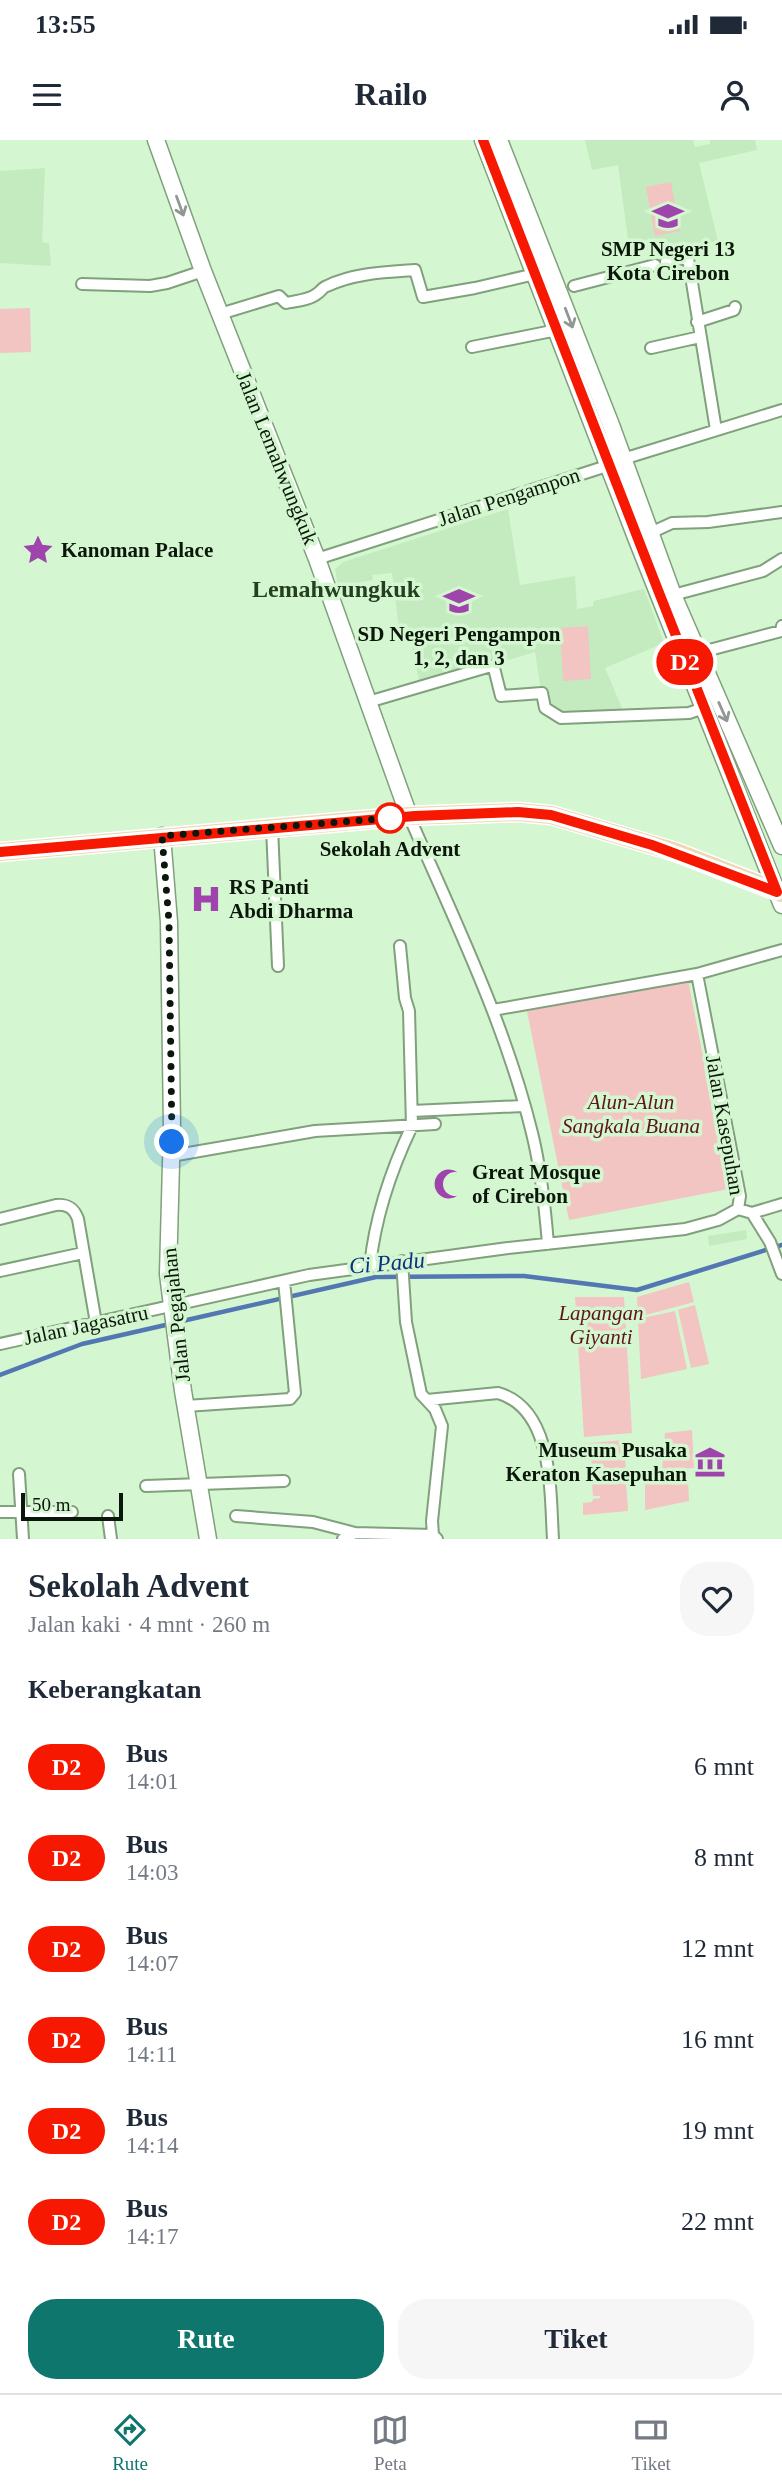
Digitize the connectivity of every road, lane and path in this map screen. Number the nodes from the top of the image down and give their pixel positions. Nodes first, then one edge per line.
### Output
1 (483, 140) edge
2 (499, 140) edge
3 (159, 141) edge
4 (521, 217) junction
5 (538, 267) junction
6 (203, 271) junction
7 (82, 284) dead end
8 (568, 289) junction
9 (735, 307) dead end
10 (220, 314) junction
11 (697, 321) junction
12 (557, 330) junction
13 (700, 337) junction
14 (472, 347) dead end
15 (652, 348) dead end
16 (573, 352) junction
17 (782, 410) edge
18 (716, 430) junction
19 (616, 462) junction
20 (782, 512) edge
21 (644, 536) junction
22 (317, 559) junction
23 (782, 559) edge
24 (673, 595) junction
25 (782, 626) edge
26 (690, 648) junction
27 (368, 702) junction
28 (704, 708) junction
29 (409, 816) junction
30 (272, 827) junction
31 (162, 836) junction
32 (782, 846) edge
33 (0, 852) edge
34 (780, 897) edge
35 (400, 946) dead end
36 (782, 950) edge
37 (278, 966) dead end
38 (697, 974) junction
39 (493, 1010) junction
40 (523, 1106) junction
41 (411, 1111) junction
42 (435, 1124) dead end
43 (412, 1126) junction
44 (171, 1156) junction
45 (782, 1204) edge
46 (738, 1209) junction
47 (752, 1213) junction
48 (0, 1219) edge
49 (548, 1244) junction
50 (83, 1253) junction
51 (370, 1266) junction
52 (402, 1266) junction
53 (0, 1271) edge
54 (782, 1274) edge
55 (285, 1289) junction
56 (173, 1318) junction
57 (96, 1323) junction
58 (0, 1344) edge
59 (427, 1400) junction
60 (186, 1406) junction
61 (19, 1474) dead end
62 (284, 1481) dead end
63 (200, 1485) junction
64 (146, 1486) dead end
65 (0, 1512) edge
66 (21, 1512) junction
67 (72, 1512) dead end
68 (108, 1516) dead end
69 (236, 1516) dead end
70 (355, 1533) junction
71 (435, 1537) edge
72 (23, 1539) edge
73 (111, 1539) edge
74 (208, 1539) edge
75 (343, 1539) edge
76 (553, 1539) edge

1 - 4 street
2 - 4 street
3 -> 6 street, Jalan Lemahwungkuk
4 - 5 street
5 - 8 street
5 - 10 street
5 - 12 street
6 - 7 street
6 - 10 street, Jalan Lemahwungkuk
8 - 11 street
8 -> 16 street
9 - 11 street
10 - 22 street, Jalan Lemahwungkuk
11 - 13 street
12 - 14 street
12 - 16 street
13 - 15 street
13 - 18 street
16 - 19 street
17 - 18 street, Jalan Pengampon
18 - 19 street, Jalan Pengampon
19 - 21 street
19 - 22 street, Jalan Pengampon
20 - 21 street
21 - 24 street
21 - 26 street
22 - 27 street, Jalan Lemahwungkuk
23 - 24 street
24 - 26 street
25 - 26 street
26 - 28 street
26 -> 32 street
27 - 28 street
27 - 29 street, Jalan Lemahwungkuk
28 - 34 street
29 - 30 main road
29 - 34 main road
29 - 39 street
30 - 31 main road
30 - 37 street
31 - 33 main road
31 - 44 street, Jalan Pegajahan
35 - 41 street
36 - 38 street
38 - 39 street
38 - 46 street, Jalan Kasepuhan
39 - 40 street
40 - 41 street
40 - 49 street
41 - 43 street
42 - 43 street
43 - 44 street
43 - 51 street
44 - 56 street, Jalan Pegajahan
45 - 47 street
46 - 47 street
46 - 49 street, Jalan Kasepuhan
47 - 54 street
48 - 50 street
49 - 52 street, Jalan Kasepuhan
50 - 53 street
50 - 57 street
51 - 52 street, Jalan Kasepuhan
51 - 55 street, Jalan Kasepuhan
52 - 59 street
55 - 56 street, Jalan Kasepuhan
55 - 60 street
56 - 57 street, Jalan Jagasatru
56 - 60 street, Jalan Pegajahan
57 - 58 street, Jalan Jagasatru
59 - 71 street
59 - 76 street
60 - 63 street, Jalan Pegajahan
61 - 66 street
62 - 63 street
63 - 64 street
63 - 74 street, Jalan Pegajahan
65 - 66 street
66 - 67 street
66 - 72 street
68 - 73 street
69 - 70 street
70 - 71 street
70 - 75 street

